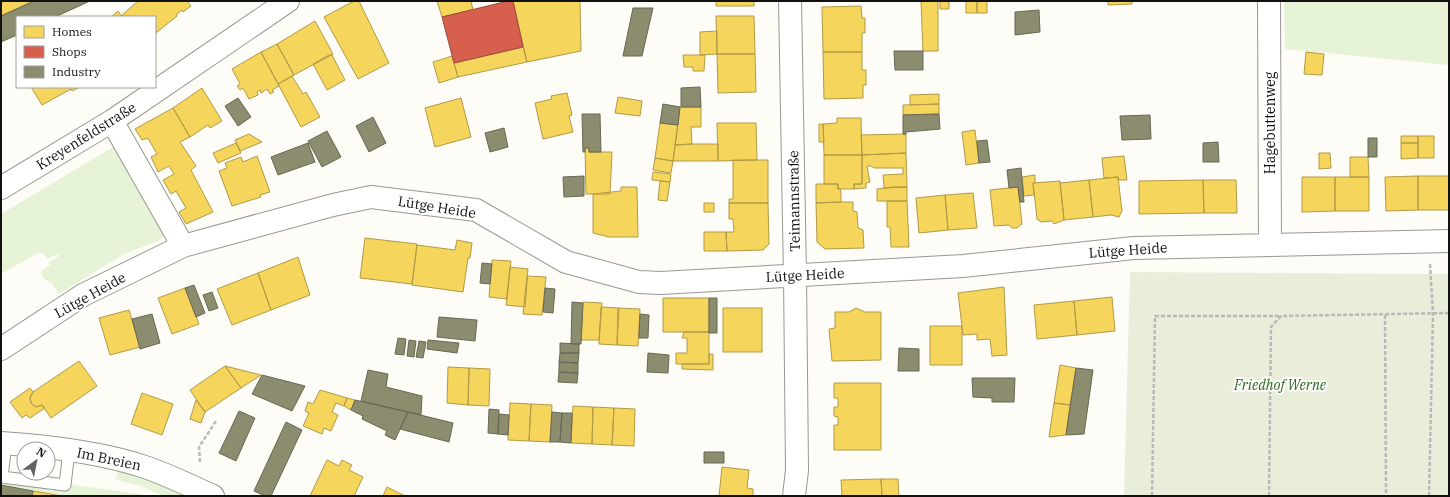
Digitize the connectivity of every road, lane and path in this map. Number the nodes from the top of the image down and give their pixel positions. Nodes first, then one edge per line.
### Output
1 (288, 1) edge
2 (790, 1) edge
3 (1269, 1) edge
4 (112, 121) junction
5 (1, 188) edge
6 (1438, 241) edge
7 (1270, 244) junction
8 (183, 246) junction
9 (795, 276) junction
10 (1449, 313) edge
11 (1433, 314) junction
12 (1385, 315) junction
13 (1281, 316) junction
14 (1, 349) edge
15 (216, 421) dead end
16 (3, 444) edge
17 (16, 445) edge
18 (56, 450) edge
19 (70, 451) junction
20 (200, 462) dead end
21 (16, 477) edge
22 (50, 481) edge
23 (212, 496) edge
24 (794, 496) edge
25 (1152, 496) edge
26 (1269, 496) edge
27 (1386, 496) edge
28 (1429, 496) edge

1 - 4 street, Kreyenfeldstraße
2 - 9 street, Teimannstraße
3 - 7 street, Hagebuttenweg
4 - 5 street, Kreyenfeldstraße
4 - 8 street
6 - 7 street, Lütge Heide
6 - 11 path
7 - 9 street, Lütge Heide
8 - 9 street, Lütge Heide
8 - 14 street, Lütge Heide
9 - 24 street, Teimannstraße
10 - 11 path
11 - 12 path
11 - 28 path
12 - 13 path
12 - 27 path
13 - 25 path
13 - 26 path
15 - 20 path
16 - 17 street, Im Breien
16 - 21 lane
18 - 19 street, Im Breien
19 - 22 lane
19 - 23 street, Im Breien

